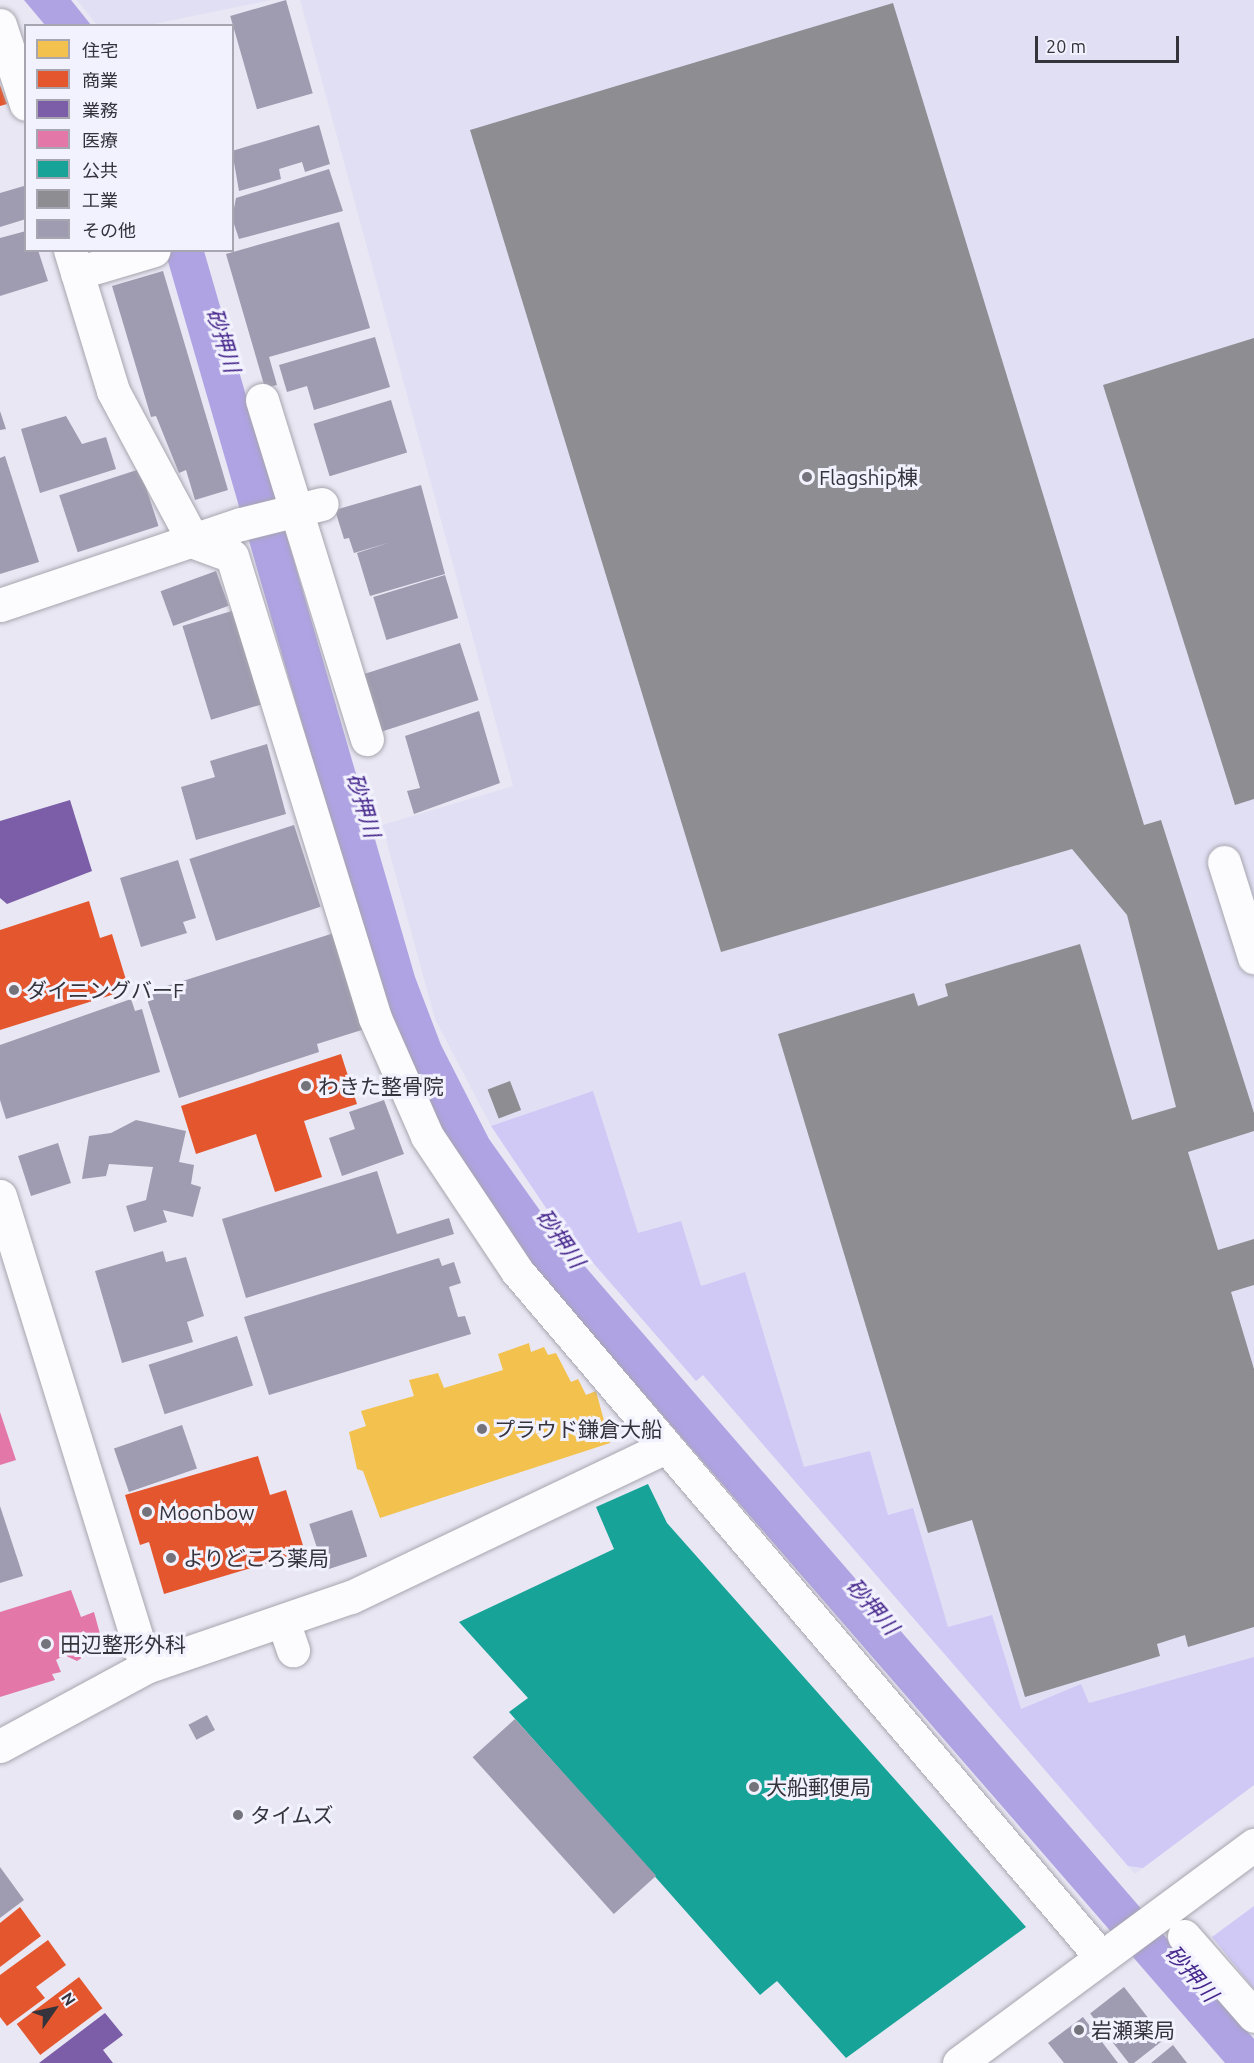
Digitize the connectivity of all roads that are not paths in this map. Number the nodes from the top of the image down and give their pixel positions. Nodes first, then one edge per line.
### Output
1 (0, 25) edge
2 (24, 98) edge
3 (141, 252) edge
4 (74, 262) edge
5 (262, 400) dead end
6 (300, 510) junction
7 (194, 542) junction
8 (0, 605) edge
9 (367, 739) dead end
10 (1224, 862) dead end
11 (1254, 957) edge
12 (0, 1196) edge
13 (665, 1447) junction
14 (146, 1667) junction
15 (0, 1746) edge
16 (1254, 1845) edge
17 (1184, 1936) dead end
18 (1101, 1957) junction
19 (1254, 2016) edge
20 (959, 2063) edge

1 - 2 street
3 - 4 street
4 - 7 street
5 - 6 street
6 - 7 street
6 - 9 street
7 - 8 street
7 - 13 street
10 - 11 street
12 - 14 street
13 - 14 street
13 - 18 street
14 - 15 street
16 - 18 street
17 - 19 street
18 - 20 street

